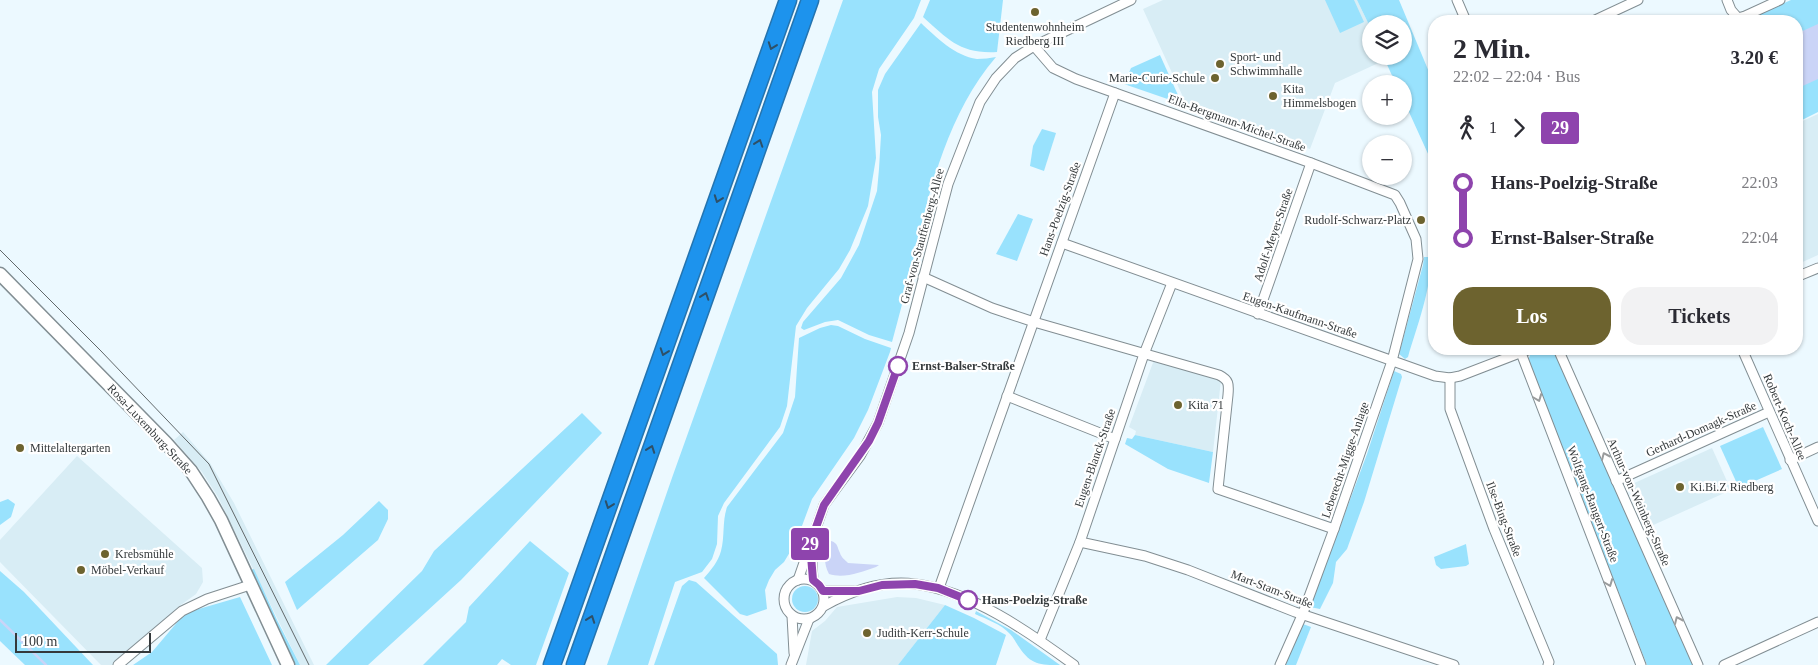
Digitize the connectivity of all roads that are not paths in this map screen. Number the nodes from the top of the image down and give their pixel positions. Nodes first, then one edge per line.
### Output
1 (788, 0) edge
2 (810, 0) edge
3 (1132, 0) edge
4 (1457, 0) edge
5 (1638, 0) edge
6 (1727, 0) edge
7 (1780, 0) edge
8 (1463, 15) edge
9 (1606, 15) edge
10 (1735, 15) edge
11 (1747, 15) edge
12 (1034, 46) junction
13 (1115, 93) junction
14 (1311, 163) junction
15 (1062, 243) junction
16 (1418, 259) joint
17 (1818, 268) edge
18 (0, 274) edge
19 (1803, 274) edge
20 (923, 277) junction
21 (1172, 283) junction
22 (1258, 314) junction
23 (1034, 322) junction
24 (1144, 354) junction
25 (1515, 355) edge
26 (1521, 355) edge
27 (1561, 355) edge
28 (1745, 355) edge
29 (1392, 361) junction
30 (1450, 378) junction
31 (1007, 396) junction
32 (1769, 412) junction
33 (1114, 439) junction
34 (1818, 447) edge
35 (1790, 460) junction
36 (1616, 481) junction
37 (1818, 521) edge
38 (1334, 529) junction
39 (1080, 542) junction
40 (810, 544) junction
41 (798, 580) junction
42 (813, 580) junction
43 (250, 585) junction
44 (938, 588) junction
45 (823, 591) junction
46 (859, 591) junction
47 (824, 606) junction
48 (1303, 613) junction
49 (792, 616) junction
50 (809, 619) junction
51 (1818, 622) edge
52 (1040, 640) junction
53 (794, 653) junction
54 (118, 665) edge
55 (288, 665) edge
56 (552, 665) edge
57 (575, 665) edge
58 (791, 665) edge
59 (1074, 665) edge
60 (1280, 665) edge
61 (1454, 665) edge
62 (1548, 665) edge
63 (1640, 665) edge
64 (1698, 665) edge
65 (1724, 665) edge

1 -> 56 highway
57 -> 2 highway
3 - 12 street, Graf-von-Stauffenberg-Allee
4 - 8 street
5 - 9 street
6 - 10 street
7 - 11 street
12 - 13 street, Ella-Bergmann-Michel-Straße
12 - 20 street, Graf-von-Stauffenberg-Allee
13 - 14 street, Ella-Bergmann-Michel-Straße
13 - 15 street, Hans-Poelzig-Straße
14 - 16 street, Ella-Bergmann-Michel-Straße
14 - 22 street, Adolf-Meyer-Straße
15 - 21 street, Eugen-Kaufmann-Straße
15 - 23 street, Hans-Poelzig-Straße
16 - 29 street, Leberecht-Migge-Anlage
17 - 19 street
18 - 43 main road, Rosa-Luxemburg-Straße
20 - 23 street
20 - 40 street, Graf-von-Stauffenberg-Allee
21 - 22 street, Eugen-Kaufmann-Straße
21 - 24 street, Eugen-Blanck-Straße
22 - 29 street, Eugen-Kaufmann-Straße
23 - 24 street
23 - 31 street, Hans-Poelzig-Straße
24 - 33 street, Eugen-Blanck-Straße
24 - 38 street
25 - 30 street, Eugen-Kaufmann-Straße
26 -> 63 street, Wolfgang-Bangert-Straße
36 -> 27 street, Arthur-von-Weinberg-Straße
28 - 32 street, Robert-Koch-Allee
29 - 30 street, Eugen-Kaufmann-Straße
29 - 38 street, Leberecht-Migge-Anlage
30 - 62 street, Ilse-Bing-Straße
31 - 33 street
31 - 44 street, Hans-Poelzig-Straße
32 - 35 street, Robert-Koch-Allee
32 - 36 street, Gerhard-Domagk-Straße
33 - 39 street, Eugen-Blanck-Straße
34 - 35 street
35 - 37 street, Robert-Koch-Allee
64 -> 36 street, Arthur-von-Weinberg-Straße
38 - 48 street, Leberecht-Migge-Anlage
39 - 48 street, Mart-Stam-Straße
39 - 52 street, Eugen-Blanck-Straße
40 - 41 street, Graf-von-Stauffenberg-Allee
40 - 42 street, Graf-von-Stauffenberg-Allee
41 - 42 street
41 - 49 street, Graf-von-Stauffenberg-Allee
42 - 45 street
43 - 54 street
43 - 55 main road, Rosa-Luxemburg-Straße
44 - 46 street
44 - 52 street
45 - 46 street
45 - 47 street
46 - 47 street, Graf-von-Stauffenberg-Allee
47 - 50 street, Graf-von-Stauffenberg-Allee
48 - 60 street, Leberecht-Migge-Anlage
48 - 61 street, Mart-Stam-Straße
49 - 50 street
49 - 53 street, Graf-von-Stauffenberg-Allee
50 - 53 street, Graf-von-Stauffenberg-Allee
51 - 65 street
52 - 59 street
53 - 58 street, Graf-von-Stauffenberg-Allee

